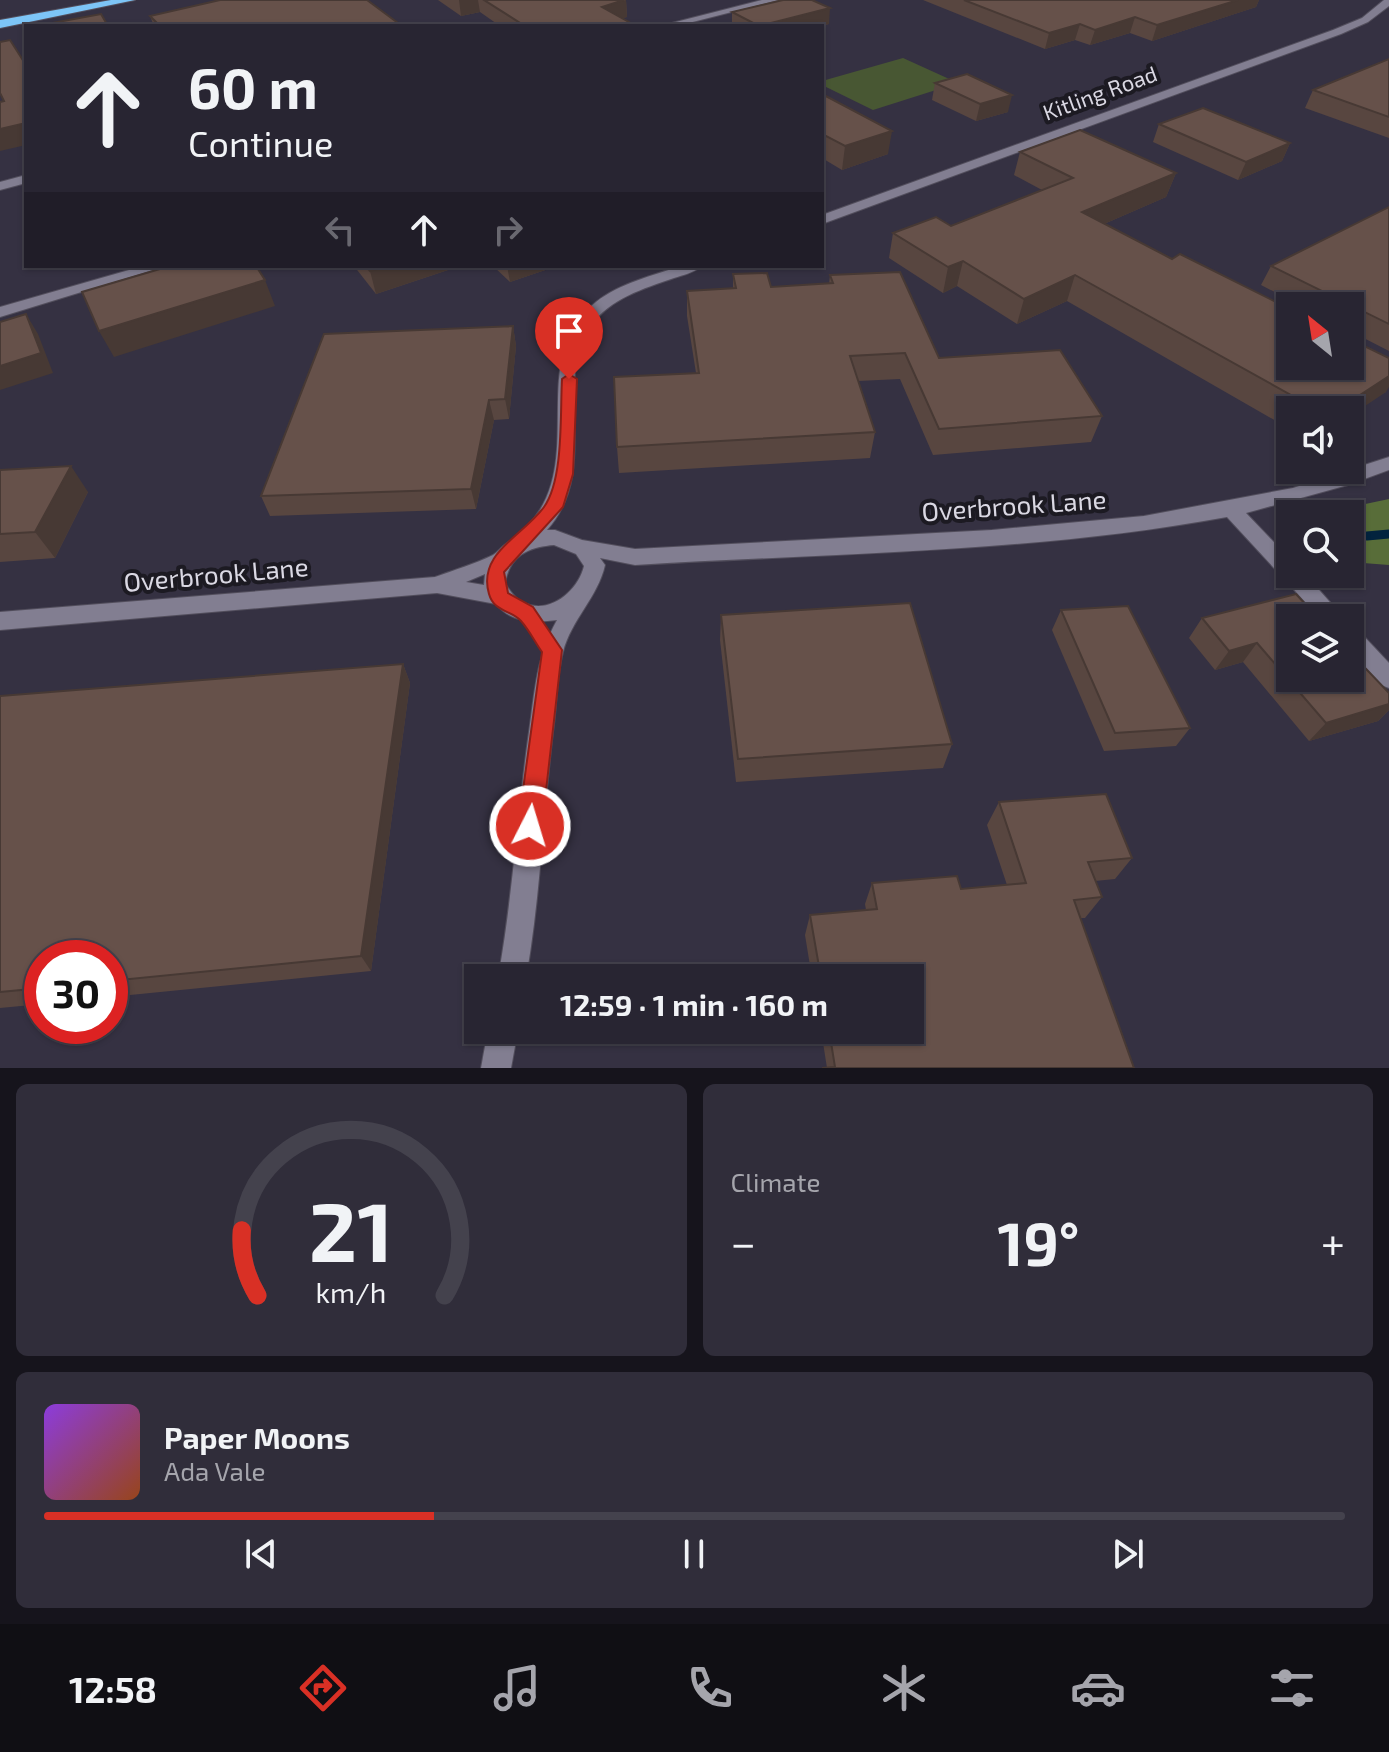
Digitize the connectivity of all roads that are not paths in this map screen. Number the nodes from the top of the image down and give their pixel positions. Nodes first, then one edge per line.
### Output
1 (94, 0) edge
2 (129, 0) edge
3 (774, 0) edge
4 (1389, 1) edge
5 (0, 17) edge
6 (0, 24) edge
7 (673, 24) edge
8 (24, 180) edge
9 (0, 186) edge
10 (824, 219) edge
11 (152, 268) edge
12 (689, 268) edge
13 (0, 312) edge
14 (1389, 463) edge
15 (554, 507) junction
16 (1232, 510) junction
17 (524, 542) junction
18 (576, 544) junction
19 (635, 557) junction
20 (1276, 557) edge
21 (500, 560) junction
22 (593, 582) junction
23 (437, 585) junction
24 (1305, 588) edge
25 (499, 596) junction
26 (576, 603) junction
27 (1320, 604) edge
28 (526, 613) junction
29 (0, 621) edge
30 (552, 650) junction
31 (1364, 651) edge
32 (1389, 678) edge
33 (514, 964) edge
34 (500, 1044) edge
35 (496, 1068) edge

1 - 5 highway
2 - 6 highway
3 - 7 street
4 - 10 street, Kitling Road
8 - 9 street
11 - 13 street
12 - 15 street
14 - 16 street, Overbrook Lane
15 - 17 street
15 - 18 street
16 - 19 street, Overbrook Lane
16 - 20 street
17 - 18 street
17 - 21 street
18 - 19 street, Overbrook Lane
18 - 22 street
19 - 22 street, Overbrook Lane
21 - 23 street, Overbrook Lane
21 - 25 street
22 - 26 street
23 - 25 street, Overbrook Lane
23 - 29 street, Overbrook Lane
24 - 27 street
25 - 28 street
26 - 28 street
26 - 30 street
28 - 30 street
30 - 33 street
31 - 32 street
34 - 35 street

